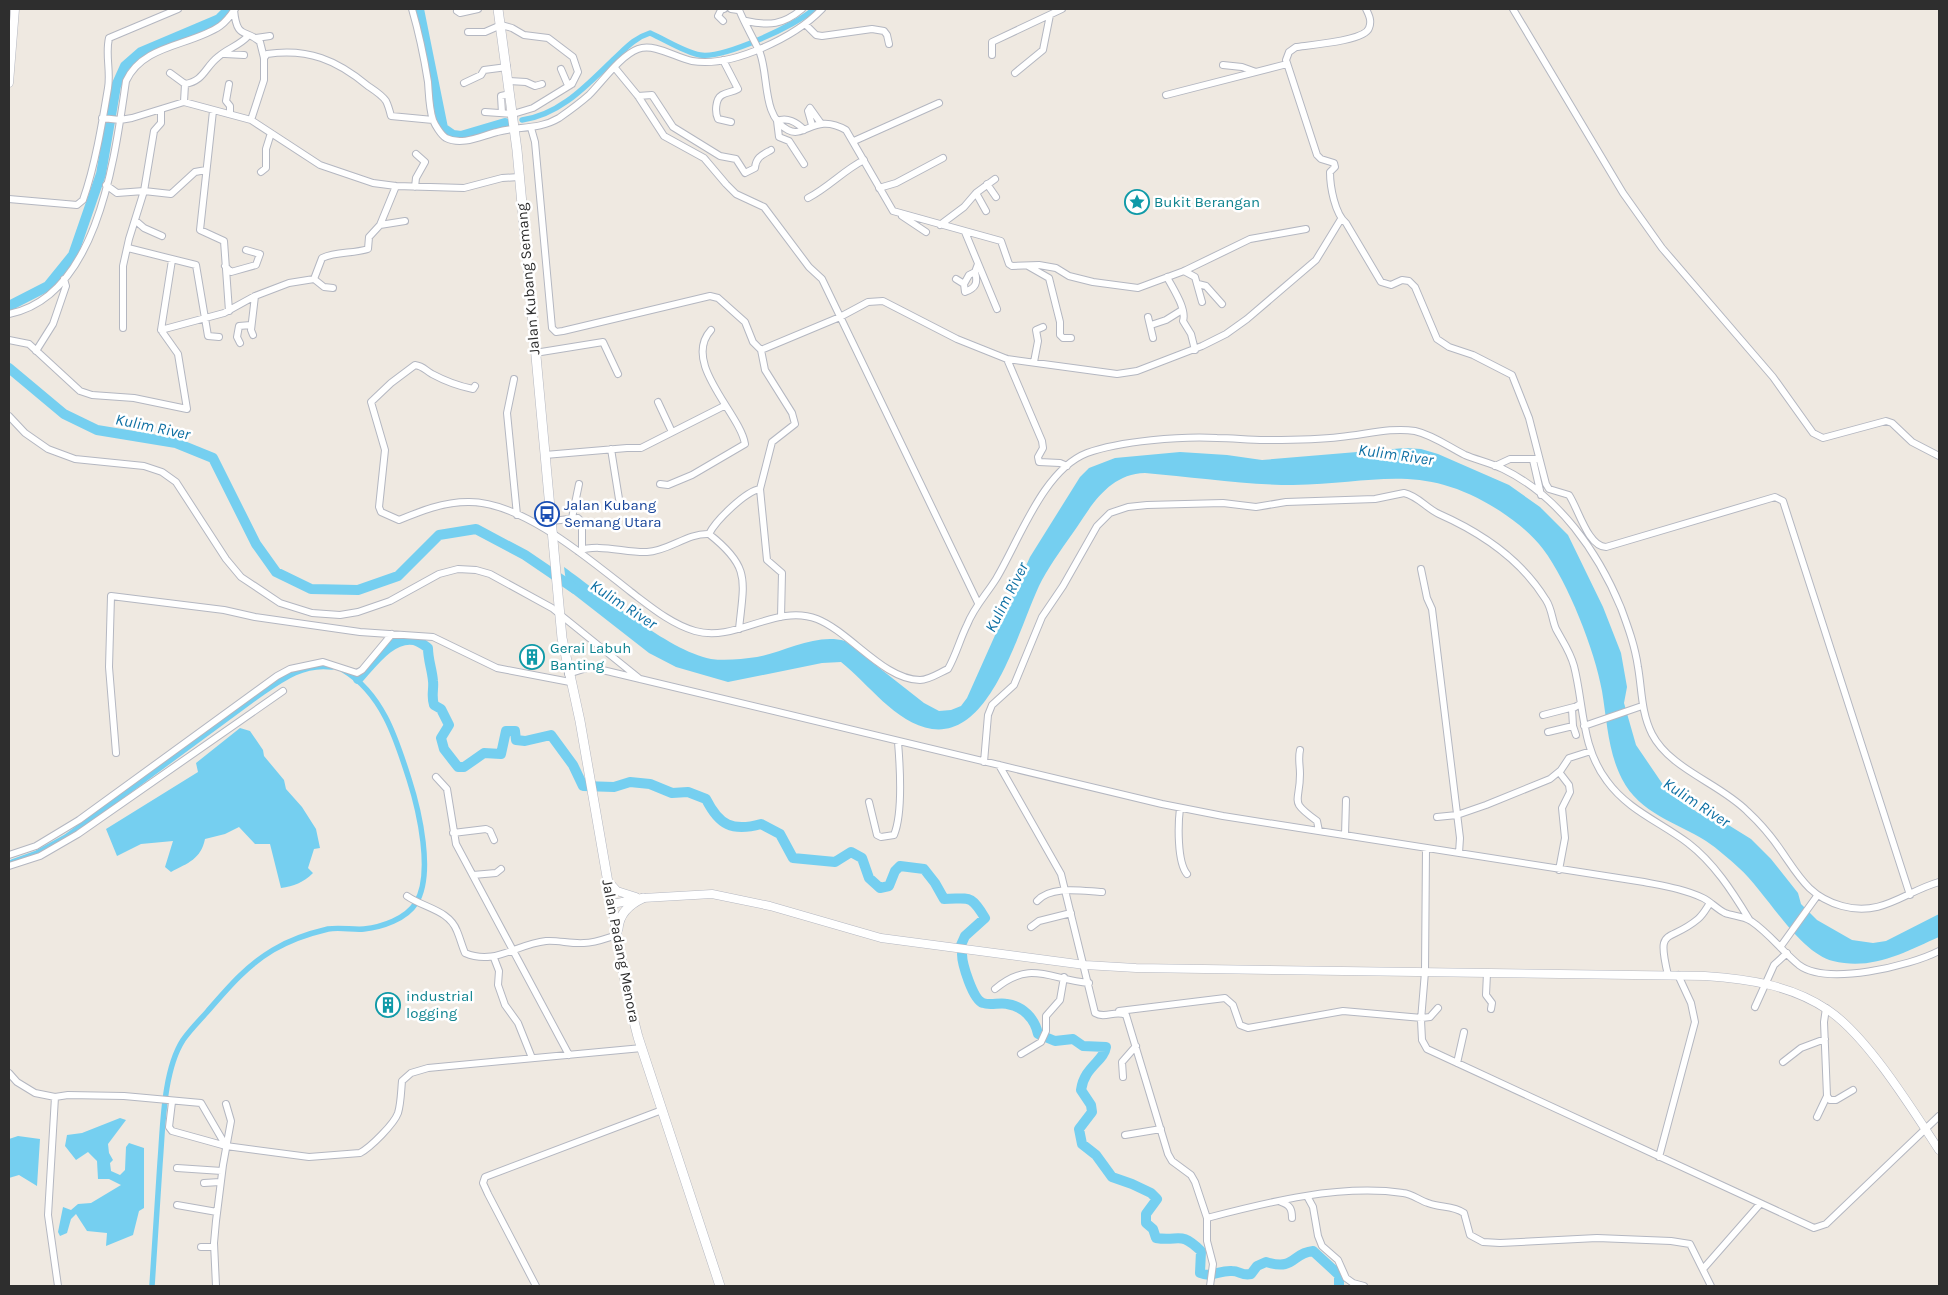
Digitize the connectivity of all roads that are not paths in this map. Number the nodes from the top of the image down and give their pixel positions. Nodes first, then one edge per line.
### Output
1 (15, 9) edge
2 (178, 9) edge
3 (235, 9) edge
4 (412, 9) edge
5 (478, 9) edge
6 (498, 9) edge
7 (724, 9) edge
8 (731, 9) edge
9 (739, 9) edge
10 (802, 9) edge
11 (822, 9) edge
12 (1062, 9) edge
13 (1366, 9) edge
14 (1513, 9) edge
15 (457, 11) dead end
16 (1050, 15) junction
17 (722, 21) dead end
18 (746, 21) junction
19 (805, 24) junction
20 (501, 25) junction
21 (468, 32) dead end
22 (248, 36) junction
23 (270, 36) dead end
24 (256, 38) junction
25 (888, 44) dead end
26 (758, 48) junction
27 (244, 55) dead end
28 (992, 55) dead end
29 (217, 57) junction
30 (264, 58) junction
31 (723, 60) junction
32 (1287, 64) junction
33 (1223, 65) dead end
34 (507, 67) junction
35 (1242, 67) junction
36 (615, 68) junction
37 (561, 69) dead end
38 (170, 73) dead end
39 (1015, 73) dead end
40 (1257, 73) junction
41 (1235, 77) junction
42 (509, 81) junction
43 (9, 83) edge
44 (464, 83) dead end
45 (185, 84) junction
46 (229, 84) dead end
47 (542, 84) dead end
48 (572, 84) junction
49 (510, 94) junction
50 (1166, 95) dead end
51 (638, 96) junction
52 (184, 102) junction
53 (939, 103) dead end
54 (161, 110) junction
55 (213, 111) junction
56 (485, 112) dead end
57 (502, 113) junction
58 (230, 114) junction
59 (513, 114) junction
60 (103, 118) junction
61 (119, 120) junction
62 (251, 120) junction
63 (433, 120) junction
64 (777, 121) junction
65 (732, 122) dead end
66 (820, 122) junction
67 (812, 125) junction
68 (531, 128) junction
69 (514, 129) junction
70 (804, 130) junction
71 (271, 133) junction
72 (854, 140) junction
73 (771, 150) dead end
74 (416, 154) dead end
75 (943, 158) dead end
76 (864, 160) junction
77 (804, 164) dead end
78 (206, 170) junction
79 (262, 172) dead end
80 (519, 177) junction
81 (995, 179) dead end
82 (987, 184) junction
83 (106, 185) junction
84 (396, 186) junction
85 (416, 187) junction
86 (878, 188) junction
87 (144, 191) junction
88 (976, 193) junction
89 (996, 196) dead end
90 (808, 198) dead end
91 (9, 199) edge
92 (986, 211) dead end
93 (901, 215) junction
94 (1341, 219) junction
95 (136, 221) junction
96 (405, 221) dead end
97 (380, 225) junction
98 (940, 225) junction
99 (1306, 229) dead end
100 (926, 232) dead end
101 (965, 232) junction
102 (162, 236) dead end
103 (128, 248) junction
104 (246, 250) dead end
105 (172, 260) junction
106 (978, 264) junction
107 (226, 266) junction
108 (1028, 266) junction
109 (1184, 271) junction
110 (975, 272) junction
111 (1167, 278) junction
112 (64, 279) junction
113 (314, 279) junction
114 (956, 279) dead end
115 (964, 284) junction
116 (1198, 284) junction
117 (333, 288) dead end
118 (255, 296) junction
119 (1202, 302) dead end
120 (1222, 304) dead end
121 (997, 309) dead end
122 (1182, 310) junction
123 (229, 311) junction
124 (9, 314) edge
125 (840, 317) junction
126 (1148, 317) dead end
127 (206, 319) junction
128 (251, 324) junction
129 (1151, 325) junction
130 (1043, 327) dead end
131 (123, 328) dead end
132 (161, 330) junction
133 (712, 330) dead end
134 (253, 335) dead end
135 (219, 337) dead end
136 (1071, 338) dead end
137 (1153, 338) dead end
138 (9, 340) edge
139 (240, 343) dead end
140 (36, 350) junction
141 (761, 350) junction
142 (1195, 350) junction
143 (535, 353) junction
144 (1007, 359) junction
145 (1034, 362) junction
146 (618, 374) dead end
147 (514, 379) dead end
148 (475, 386) dead end
149 (658, 402) dead end
150 (724, 406) junction
151 (9, 416) edge
152 (672, 432) junction
153 (611, 449) junction
154 (545, 455) junction
155 (1939, 456) edge
156 (1536, 460) junction
157 (1067, 466) junction
158 (1495, 466) junction
159 (579, 484) dead end
160 (660, 484) dead end
161 (760, 489) junction
162 (1541, 494) junction
163 (619, 499) dead end
164 (517, 515) junction
165 (572, 518) junction
166 (552, 521) junction
167 (553, 533) junction
168 (710, 534) junction
169 (580, 550) junction
170 (1421, 569) dead end
171 (978, 603) junction
172 (560, 611) junction
173 (781, 617) junction
174 (739, 629) junction
175 (392, 634) junction
176 (569, 678) junction
177 (641, 680) junction
178 (283, 691) dead end
179 (1577, 706) junction
180 (1639, 707) junction
181 (1543, 715) dead end
182 (1572, 726) junction
183 (1584, 726) junction
184 (1548, 732) dead end
185 (1576, 735) dead end
186 (898, 742) junction
187 (1300, 750) dead end
188 (1591, 751) junction
189 (116, 753) dead end
190 (984, 762) junction
191 (999, 766) junction
192 (1559, 772) junction
193 (436, 777) dead end
194 (1346, 800) dead end
195 (869, 802) dead end
196 (1180, 808) junction
197 (1457, 815) junction
198 (1437, 817) dead end
199 (1319, 831) junction
200 (453, 833) junction
201 (1345, 835) junction
202 (494, 840) dead end
203 (1426, 848) junction
204 (1459, 853) junction
205 (9, 854) edge
206 (9, 866) edge
207 (501, 868) dead end
208 (1560, 870) junction
209 (1187, 874) dead end
210 (473, 875) junction
211 (608, 881) junction
212 (1939, 882) edge
213 (1066, 890) junction
214 (1102, 892) dead end
215 (1910, 895) junction
216 (406, 896) dead end
217 (1816, 897) junction
218 (643, 898) junction
219 (1037, 901) dead end
220 (1710, 903) junction
221 (612, 904) junction
222 (1071, 913) junction
223 (1749, 919) junction
224 (1031, 927) dead end
225 (618, 935) junction
226 (1783, 943) junction
227 (514, 950) junction
228 (1939, 950) edge
229 (1787, 953) junction
230 (1932, 954) junction
231 (494, 958) junction
232 (1939, 959) edge
233 (1085, 965) junction
234 (1425, 972) junction
235 (1487, 973) junction
236 (1668, 975) junction
237 (1678, 975) junction
238 (1064, 977) junction
239 (1089, 983) junction
240 (1765, 983) junction
241 (995, 989) dead end
242 (1755, 1007) dead end
243 (1438, 1008) dead end
244 (1826, 1008) junction
245 (1491, 1009) dead end
246 (1095, 1013) junction
247 (1422, 1018) junction
248 (1464, 1032) dead end
249 (1825, 1039) junction
250 (1136, 1046) junction
251 (642, 1048) junction
252 (1021, 1054) dead end
253 (569, 1055) junction
254 (532, 1058) junction
255 (1783, 1062) dead end
256 (1457, 1063) junction
257 (9, 1073) edge
258 (1123, 1077) dead end
259 (1853, 1090) dead end
260 (1827, 1096) junction
261 (55, 1097) junction
262 (172, 1102) junction
263 (226, 1104) dead end
264 (662, 1110) junction
265 (1939, 1116) edge
266 (1817, 1117) dead end
267 (1161, 1129) junction
268 (1926, 1130) junction
269 (1125, 1135) dead end
270 (226, 1146) junction
271 (1939, 1150) edge
272 (1659, 1157) junction
273 (177, 1168) dead end
274 (222, 1172) junction
275 (220, 1182) junction
276 (204, 1183) dead end
277 (1307, 1196) junction
278 (1280, 1202) junction
279 (1760, 1204) junction
280 (177, 1205) dead end
281 (217, 1212) junction
282 (1207, 1218) junction
283 (1292, 1218) dead end
284 (201, 1247) dead end
285 (214, 1247) junction
286 (1703, 1269) junction
287 (1211, 1284) edge
288 (58, 1286) edge
289 (216, 1286) edge
290 (536, 1286) edge
291 (720, 1286) edge
292 (1364, 1286) edge
293 (1711, 1286) edge

1 - 43 street
2 - 60 street
3 - 22 street
3 - 61 street
4 - 63 street
5 - 15 street
6 - 20 main road, Jalan Kubang Semang
7 - 17 street
8 - 9 street
9 - 18 street
10 - 18 street
11 - 19 street
12 - 16 street
13 - 32 street
14 - 155 street
16 - 28 street
16 - 39 street
18 - 26 street
19 - 25 street
19 - 26 street
20 - 21 street
20 - 34 main road, Jalan Kubang Semang
20 - 48 street
22 - 24 street
22 - 29 street
23 - 24 street
24 - 30 street
26 - 31 street
26 - 64 street
27 - 29 street
29 - 45 street
30 - 62 street
30 - 63 street
31 - 36 street
31 - 65 street
32 - 40 street
32 - 94 street
33 - 35 street
34 - 42 main road, Jalan Kubang Semang
34 - 44 street
35 - 40 street
35 - 41 street
36 - 51 street
36 - 68 street
37 - 48 street
38 - 45 street
40 - 41 street
41 - 50 street
42 - 47 street
42 - 49 main road, Jalan Kubang Semang
45 - 52 street
46 - 58 street
48 - 59 street
49 - 57 street
49 - 59 main road, Jalan Kubang Semang
51 - 73 street
51 - 125 street
52 - 54 street
52 - 55 street
53 - 72 street
54 - 61 street
54 - 87 street
55 - 58 street
55 - 78 street
56 - 57 street
57 - 59 street
58 - 62 street
59 - 69 main road, Jalan Kubang Semang
60 - 61 street
60 - 91 street
61 - 83 street
62 - 71 street
63 - 69 street
64 - 70 street
64 - 70 street
64 - 77 street
66 - 67 street
66 - 67 street
66 - 72 street
67 - 70 street
68 - 69 street
68 - 141 street
69 - 80 main road, Jalan Kubang Semang
71 - 79 street
71 - 84 street
72 - 76 street
74 - 85 street
75 - 86 street
76 - 86 street
76 - 90 street
78 - 87 street
78 - 107 street
80 - 85 street
80 - 143 main road, Jalan Kubang Semang
81 - 82 street
82 - 88 street
82 - 89 street
83 - 87 street
83 - 112 street
84 - 85 street
84 - 97 street
86 - 93 street
87 - 95 street
88 - 92 street
88 - 98 street
93 - 98 street
93 - 100 street
94 - 142 street
94 - 156 street
95 - 102 street
95 - 103 street
96 - 97 street
97 - 113 street
98 - 101 street
99 - 109 street
101 - 106 street
101 - 108 street
103 - 105 street
103 - 131 street
104 - 107 street
105 - 127 street
105 - 132 street
106 - 110 street
106 - 121 street
107 - 123 street
108 - 111 street
108 - 136 street
109 - 111 street
109 - 116 street
110 - 115 street
110 - 115 street
111 - 122 street
112 - 124 street
112 - 140 street
113 - 117 street
113 - 118 street
114 - 115 street
116 - 119 street
116 - 120 street
118 - 123 street
118 - 128 street
122 - 129 street
122 - 142 street
123 - 127 street
125 - 141 street
125 - 144 street
125 - 171 street
126 - 129 street
127 - 132 street
127 - 135 street
128 - 134 street
128 - 139 street
129 - 137 street
130 - 145 street
132 - 140 street
133 - 150 street
138 - 140 street
141 - 161 street
142 - 145 street
143 - 146 street
143 - 154 main road, Jalan Kubang Semang
144 - 145 street
144 - 157 street
147 - 164 street
148 - 164 street
149 - 152 street
150 - 152 street
150 - 160 street
151 - 172 street
152 - 153 street
153 - 154 street
153 - 163 street
154 - 166 main road, Jalan Kubang Semang
156 - 158 street
156 - 162 street
156 - 215 street
157 - 158 street
157 - 171 street
158 - 162 street
159 - 165 street
161 - 168 street
161 - 173 street
162 - 180 street
164 - 167 street
165 - 166 street
165 - 169 street
166 - 167 main road, Jalan Kubang Semang
167 - 169 street
167 - 172 main road, Jalan Kubang Semang
168 - 169 street
168 - 174 street
169 - 174 street
170 - 197 street
171 - 173 street
172 - 176 main road, Jalan Padang Menora
172 - 177 street
173 - 174 street
175 - 176 street
175 - 189 street
175 - 205 street
176 - 177 street
176 - 211 main road, Jalan Padang Menora
177 - 186 street
178 - 206 street
179 - 181 street
179 - 182 street
179 - 183 street
179 - 190 street
180 - 183 street
180 - 217 street
182 - 184 street
182 - 185 street
183 - 188 street
186 - 190 street
186 - 195 street
187 - 199 street
188 - 192 street
188 - 223 street
190 - 191 street
191 - 196 street
191 - 213 street
192 - 197 street
192 - 208 street
193 - 200 street
194 - 201 street
196 - 199 street
196 - 209 street
197 - 198 street
197 - 204 street
199 - 201 street
200 - 202 street
200 - 210 street
201 - 203 street
203 - 204 street
203 - 234 street
204 - 208 street
207 - 210 street
208 - 220 street
210 - 227 street
211 - 218 street
211 - 221 main road, Jalan Padang Menora
212 - 215 street
213 - 214 street
213 - 219 street
213 - 222 street
215 - 217 street
216 - 231 street
217 - 226 street
218 - 221 street
218 - 225 main road
218 - 233 street
220 - 223 street
220 - 236 street
221 - 225 main road, Jalan Padang Menora
222 - 224 street
222 - 233 street
223 - 226 street
225 - 227 street
225 - 251 main road, Jalan Padang Menora
226 - 229 street
227 - 231 street
227 - 253 street
228 - 230 street
229 - 230 street
229 - 240 street
230 - 232 street
231 - 254 street
233 - 234 street
233 - 239 street
234 - 235 street
234 - 247 street
235 - 236 street
235 - 245 street
236 - 237 street
237 - 240 street
237 - 272 street
238 - 239 street
238 - 241 street
238 - 252 street
239 - 246 street
240 - 242 street
240 - 244 street
243 - 247 street
244 - 249 street
244 - 268 street
246 - 247 street
246 - 250 street
247 - 256 street
248 - 256 street
249 - 255 street
249 - 260 street
250 - 258 street
250 - 267 street
251 - 253 street
251 - 264 main road, Jalan Padang Menora
253 - 254 street
254 - 270 street
256 - 272 street
257 - 261 street
259 - 260 street
260 - 266 street
261 - 262 street
261 - 288 street
262 - 270 street
262 - 270 street
263 - 270 street
264 - 290 street
264 - 291 main road, Jalan Padang Menora
265 - 268 street
267 - 269 street
267 - 282 street
268 - 271 street
268 - 279 street
270 - 274 street
272 - 279 street
273 - 274 street
274 - 275 street
275 - 276 street
275 - 281 street
277 - 278 street
277 - 286 street
277 - 292 street
278 - 282 street
278 - 283 street
279 - 286 street
280 - 281 street
281 - 285 street
282 - 287 street
284 - 285 street
285 - 289 street
286 - 293 street

